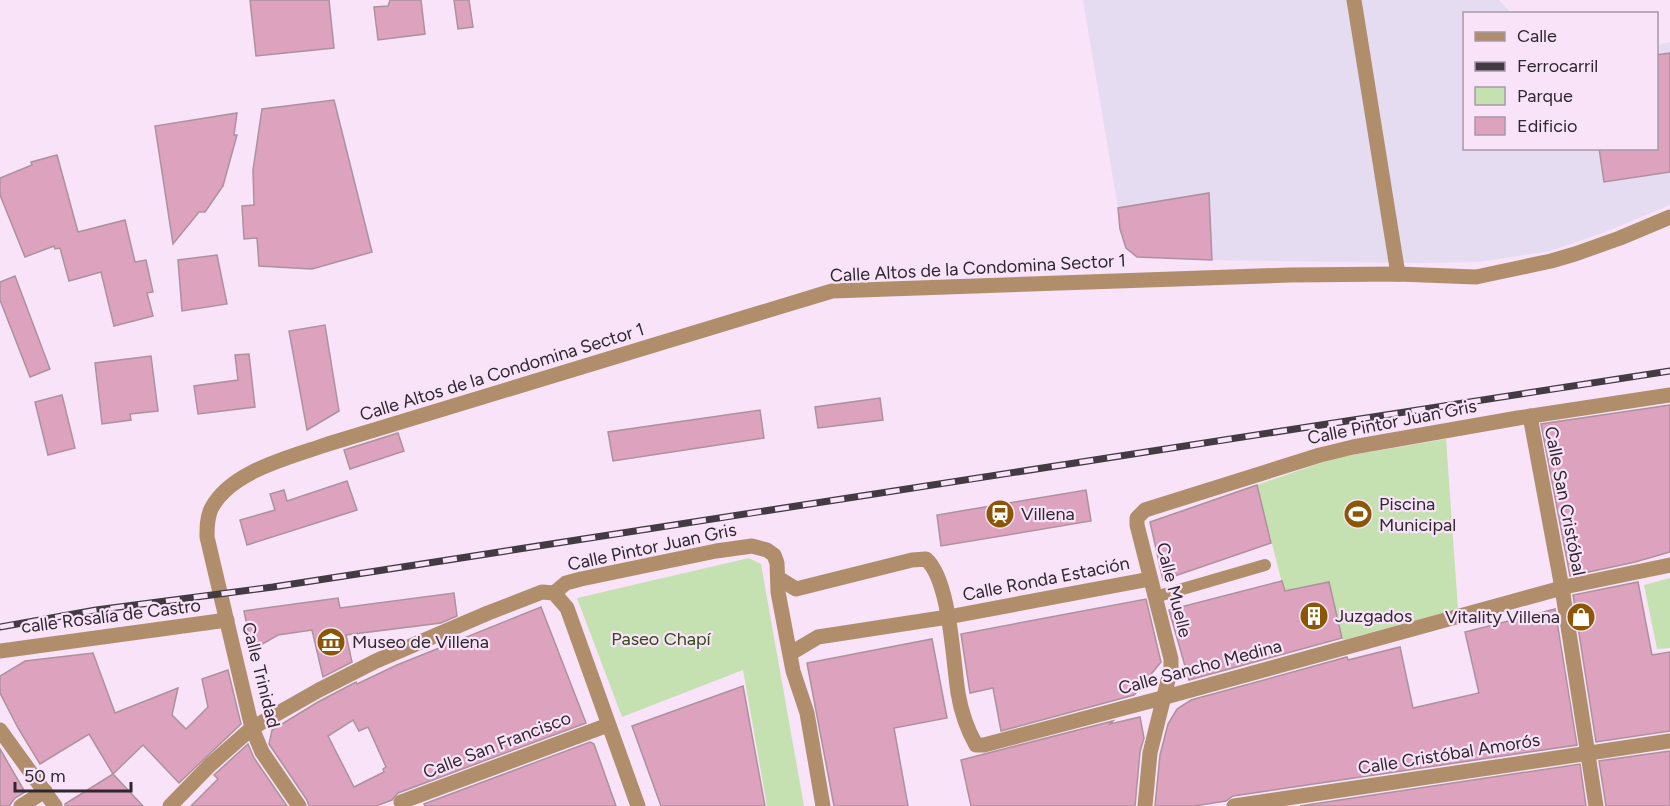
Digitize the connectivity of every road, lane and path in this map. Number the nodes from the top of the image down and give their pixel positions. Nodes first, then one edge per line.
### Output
1 (1354, 0) edge
2 (1670, 217) edge
3 (1398, 274) junction
4 (1670, 394) edge
5 (1530, 416) junction
6 (1137, 525) joint
7 (1265, 565) dead end
8 (1670, 565) edge
9 (778, 571) junction
10 (218, 579) joint
11 (1150, 579) junction
12 (1562, 588) junction
13 (554, 593) junction
14 (1155, 597) junction
15 (948, 617) junction
16 (227, 620) junction
17 (0, 651) edge
18 (791, 653) junction
19 (1162, 698) junction
20 (608, 725) junction
21 (252, 728) junction
22 (0, 730) edge
23 (1670, 741) edge
24 (1587, 752) junction
25 (45, 791) junction
26 (401, 802) dead end
27 (21, 806) edge
28 (55, 806) edge
29 (170, 806) edge
30 (299, 806) edge
31 (638, 806) edge
32 (823, 806) edge
33 (1145, 806) edge
34 (1234, 806) edge
35 (1596, 806) edge

1 - 3 street
2 - 3 street, Calle Altos de la Condomina Sector 1
3 - 10 street, Calle Altos de la Condomina Sector 1
4 - 5 street, Calle Pintor Juan Gris
5 - 6 street, Calle Pintor Juan Gris
5 - 12 street, Calle San Cristóbal
6 - 11 street, Calle Muelle
7 - 14 street
8 - 12 street, Calle Sancho Medina
9 - 13 street, Calle Pintor Juan Gris
9 - 15 street, Calle Ronda Estación
9 - 18 street
10 - 16 street, Calle Trinidad
11 - 14 street, Calle Muelle
11 - 15 street, Calle Ronda Estación
12 - 19 street, Calle Sancho Medina
12 - 24 street, Calle San Cristóbal
13 - 20 street
13 - 21 street, Calle Pintor Juan Gris
14 - 19 street, Calle Muelle
15 - 18 street, Calle Ronda Estación
15 - 19 street, Calle Sancho Medina
16 - 17 street, calle Rosalía de Castro
16 - 21 street, Calle Trinidad
18 - 32 street
19 - 33 street, Calle Muelle
20 - 26 street, Calle San Francisco
20 - 31 street
21 - 29 street, Calle Pintor Juan Gris
21 - 30 street, Calle Trinidad
22 - 25 street
23 - 24 street, Calle Cristóbal Amorós
24 - 34 street, Calle Cristóbal Amorós
24 - 35 street, Calle San Cristóbal
25 - 27 street
25 - 28 street

